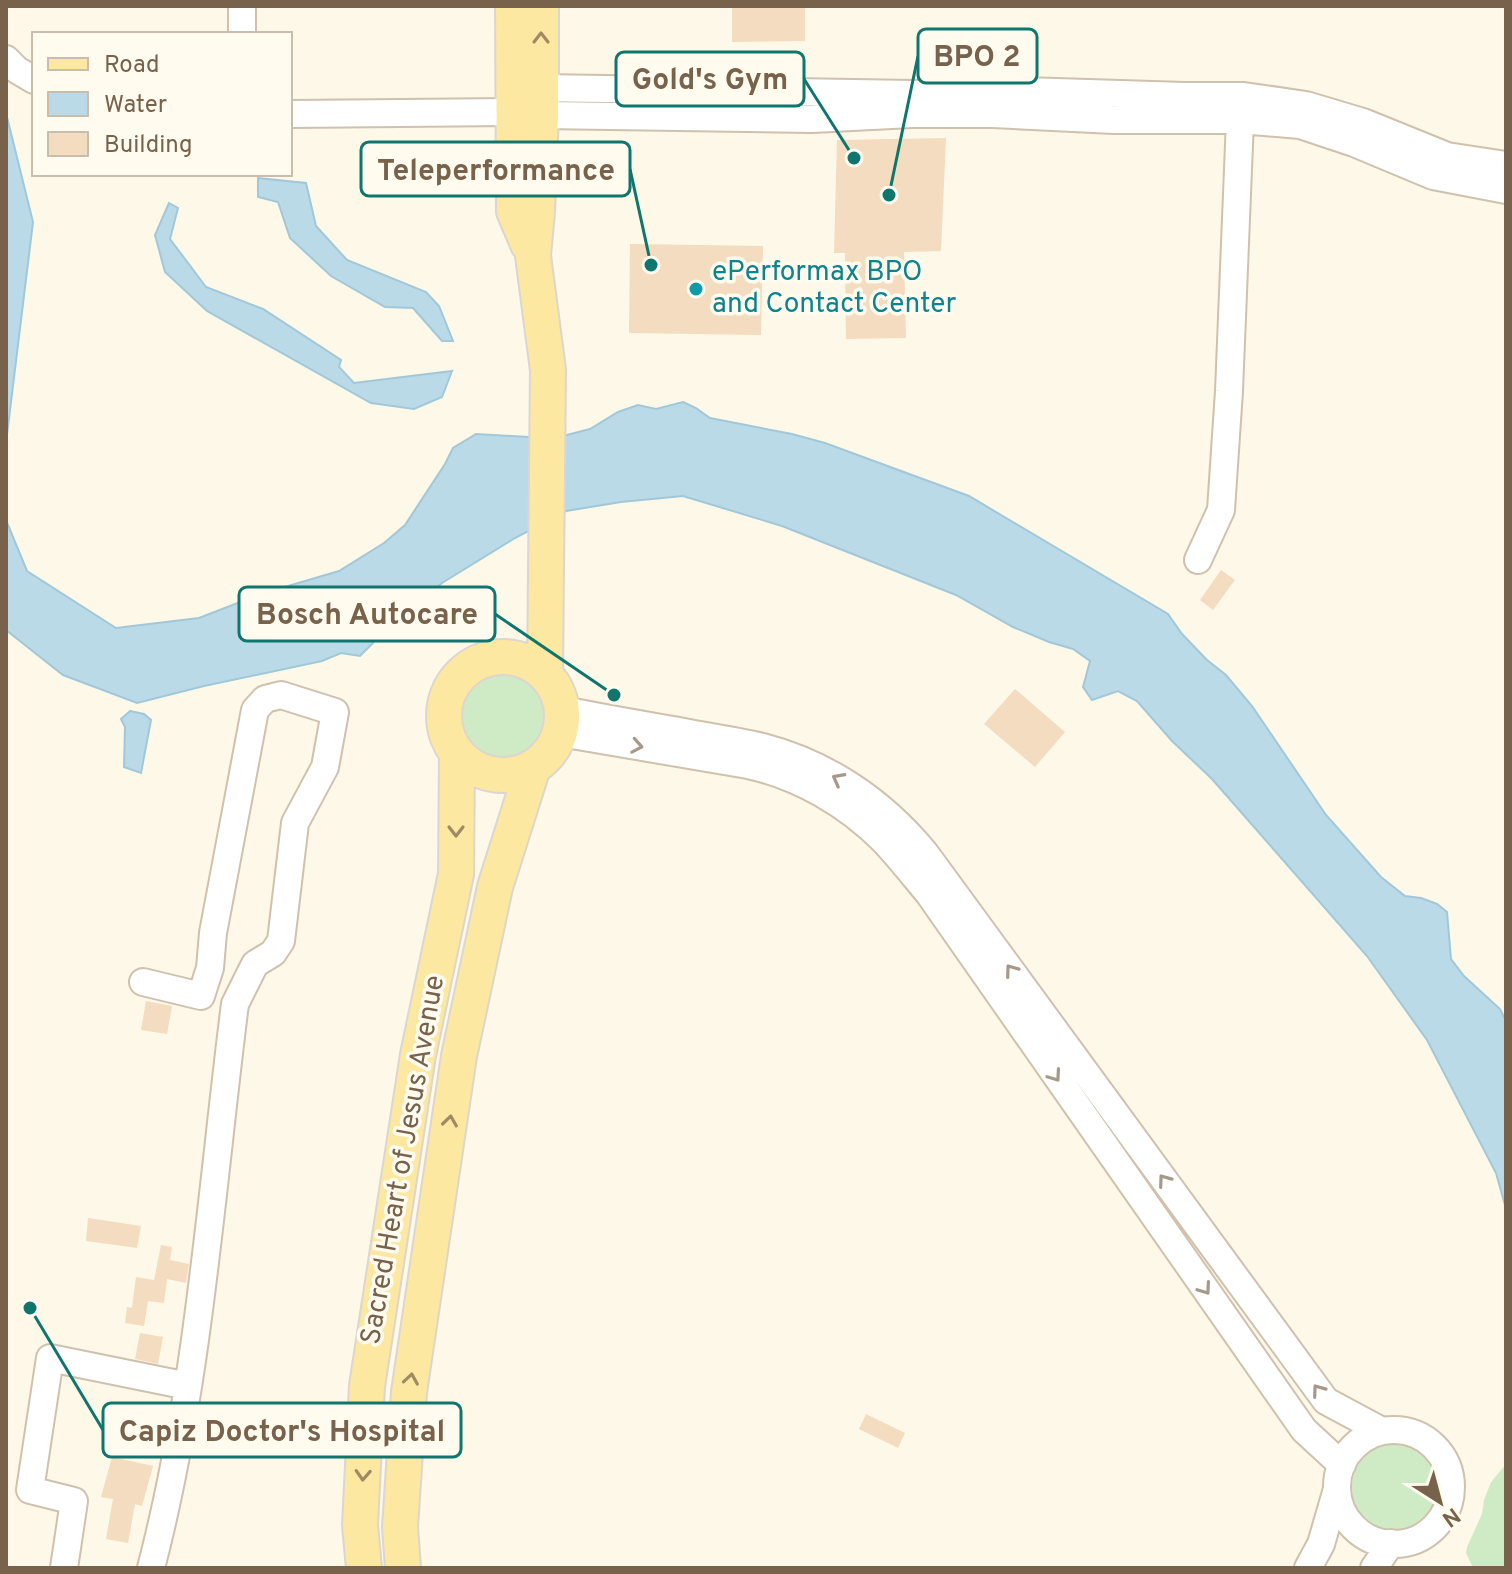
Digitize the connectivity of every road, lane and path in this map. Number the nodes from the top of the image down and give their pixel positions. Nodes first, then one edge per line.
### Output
1 (242, 6) edge
2 (513, 6) edge
3 (541, 6) edge
4 (242, 32) edge
5 (6, 59) edge
6 (32, 79) edge
7 (813, 92) junction
8 (992, 102) junction
9 (913, 104) junction
10 (532, 105) junction
11 (292, 114) edge
12 (812, 119) junction
13 (1240, 120) junction
14 (1358, 132) junction
15 (1506, 165) edge
16 (1506, 190) edge
17 (1198, 560) dead end
18 (545, 673) junction
19 (562, 722) junction
20 (457, 753) junction
21 (533, 767) junction
22 (143, 982) dead end
23 (201, 996) junction
24 (235, 1004) junction
25 (188, 1386) junction
26 (1382, 1431) junction
27 (1340, 1477) junction
28 (1391, 1543) junction
29 (64, 1568) edge
30 (151, 1568) edge
31 (364, 1568) edge
32 (403, 1568) edge
33 (1308, 1568) edge
34 (1374, 1568) edge

1 - 4 street
2 - 10 main road
10 -> 3 main road
5 - 6 street
7 - 9 street
7 - 10 street
7 - 12 street
8 - 9 street
8 - 13 street
8 - 14 street
9 - 12 street
10 - 11 street
10 - 12 street
10 - 18 main road
13 - 14 street
13 - 17 street
14 - 15 street
14 - 16 street
18 - 19 main road
18 - 20 main road
19 - 21 main road
26 -> 19 street
19 -> 27 street
20 - 21 main road
20 -> 31 main road, Sacred Heart of Jesus Avenue
32 -> 21 main road, Sacred Heart of Jesus Avenue
22 - 23 street
23 - 24 street
23 - 24 street
24 - 25 street
25 - 29 street
25 - 30 street
26 - 27 street
26 - 28 street
27 - 28 street
27 - 33 street
28 - 34 street

